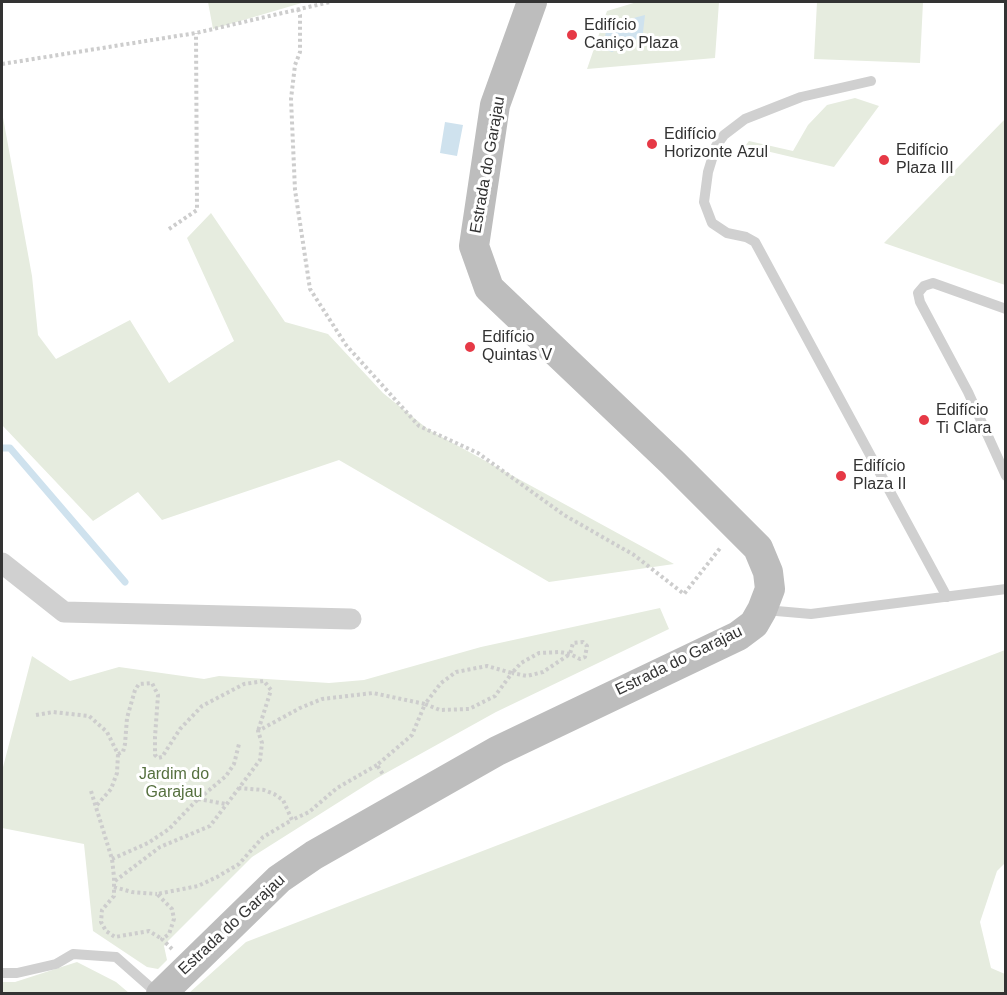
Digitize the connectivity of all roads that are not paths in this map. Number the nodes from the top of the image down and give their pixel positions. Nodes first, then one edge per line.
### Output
1 (532, 2) edge
2 (871, 81) dead end
3 (1005, 309) edge
4 (1005, 476) edge
5 (2, 563) edge
6 (1005, 589) edge
7 (947, 597) junction
8 (762, 610) junction
9 (351, 619) dead end
10 (2, 973) edge
11 (160, 993) edge

1 - 8 street, Estrada do Garajau
2 - 7 lane
3 - 4 lane
5 - 9 street
6 - 7 lane
7 - 8 lane
8 - 11 street, Estrada do Garajau
10 - 11 lane

